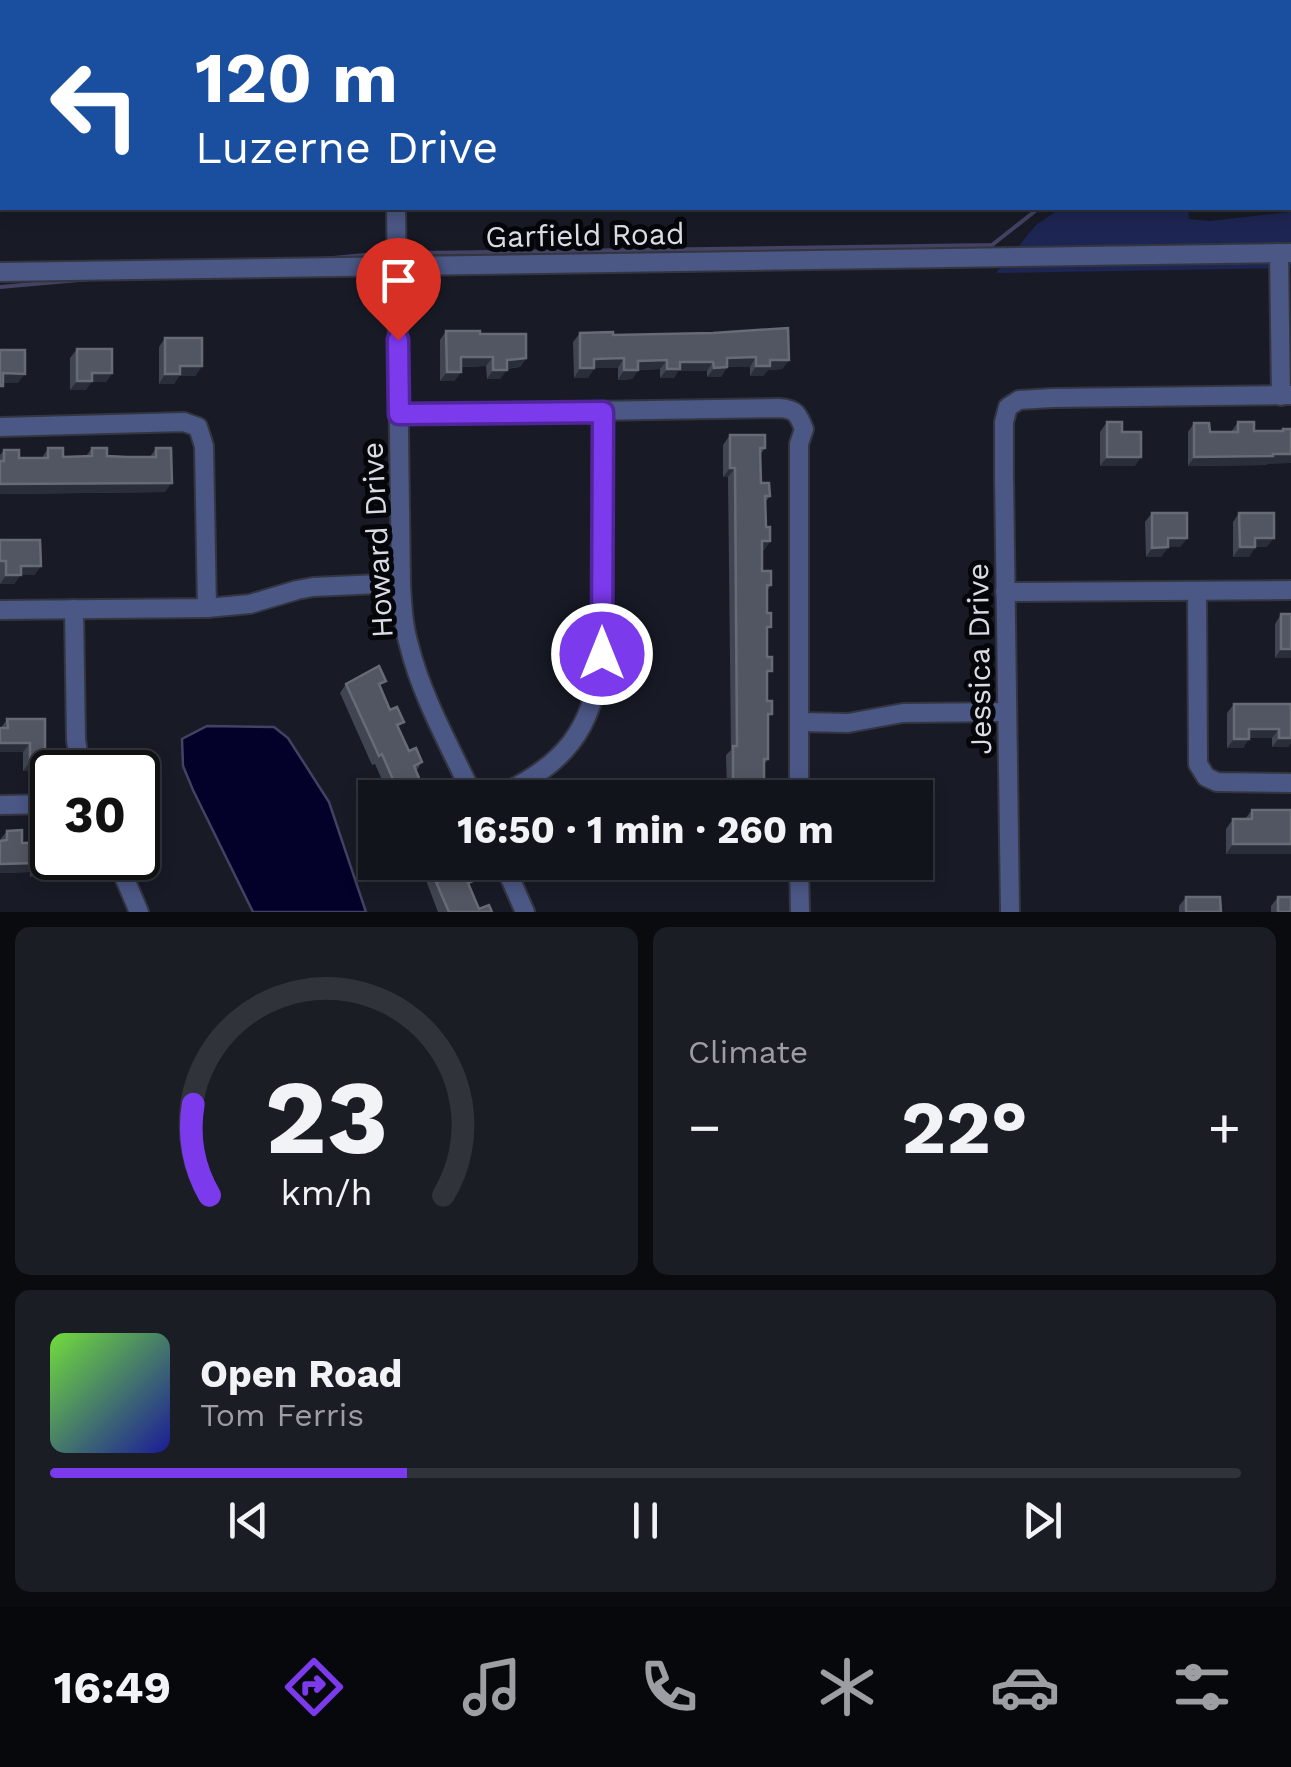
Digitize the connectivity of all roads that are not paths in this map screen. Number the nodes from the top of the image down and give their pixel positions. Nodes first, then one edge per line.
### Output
1 (396, 210) edge
2 (1285, 253) edge
3 (396, 266) junction
4 (0, 272) edge
5 (1286, 396) edge
6 (603, 412) junction
7 (399, 414) junction
8 (0, 426) edge
9 (401, 583) junction
10 (1291, 590) edge
11 (1197, 591) junction
12 (1006, 592) junction
13 (207, 608) junction
14 (74, 609) junction
15 (0, 610) edge
16 (1007, 712) junction
17 (799, 722) junction
18 (78, 750) edge
19 (466, 780) edge
20 (530, 780) edge
21 (799, 780) edge
22 (1291, 783) edge
23 (0, 804) edge
24 (30, 804) edge
25 (125, 880) edge
26 (511, 880) edge
27 (800, 880) edge
28 (139, 912) edge
29 (525, 912) edge
30 (800, 912) edge
31 (1010, 912) edge

1 - 3 street, Howard Drive
2 - 3 street, Garfield Road
2 - 5 street
3 - 4 street, Garfield Road
3 - 7 street, Howard Drive
5 - 12 street, Jessica Drive
6 - 7 street
6 - 17 street
6 - 20 street
7 - 9 street, Howard Drive
8 - 13 street
9 - 13 street
9 - 19 street, Howard Drive
10 - 11 street
11 - 12 street
11 - 22 street
12 - 16 street, Jessica Drive
13 - 14 street
14 - 15 street
14 - 18 street
16 - 17 street
16 - 31 street, Jessica Drive
17 - 21 street
23 - 24 street
25 - 28 street
26 - 29 street
27 - 30 street

